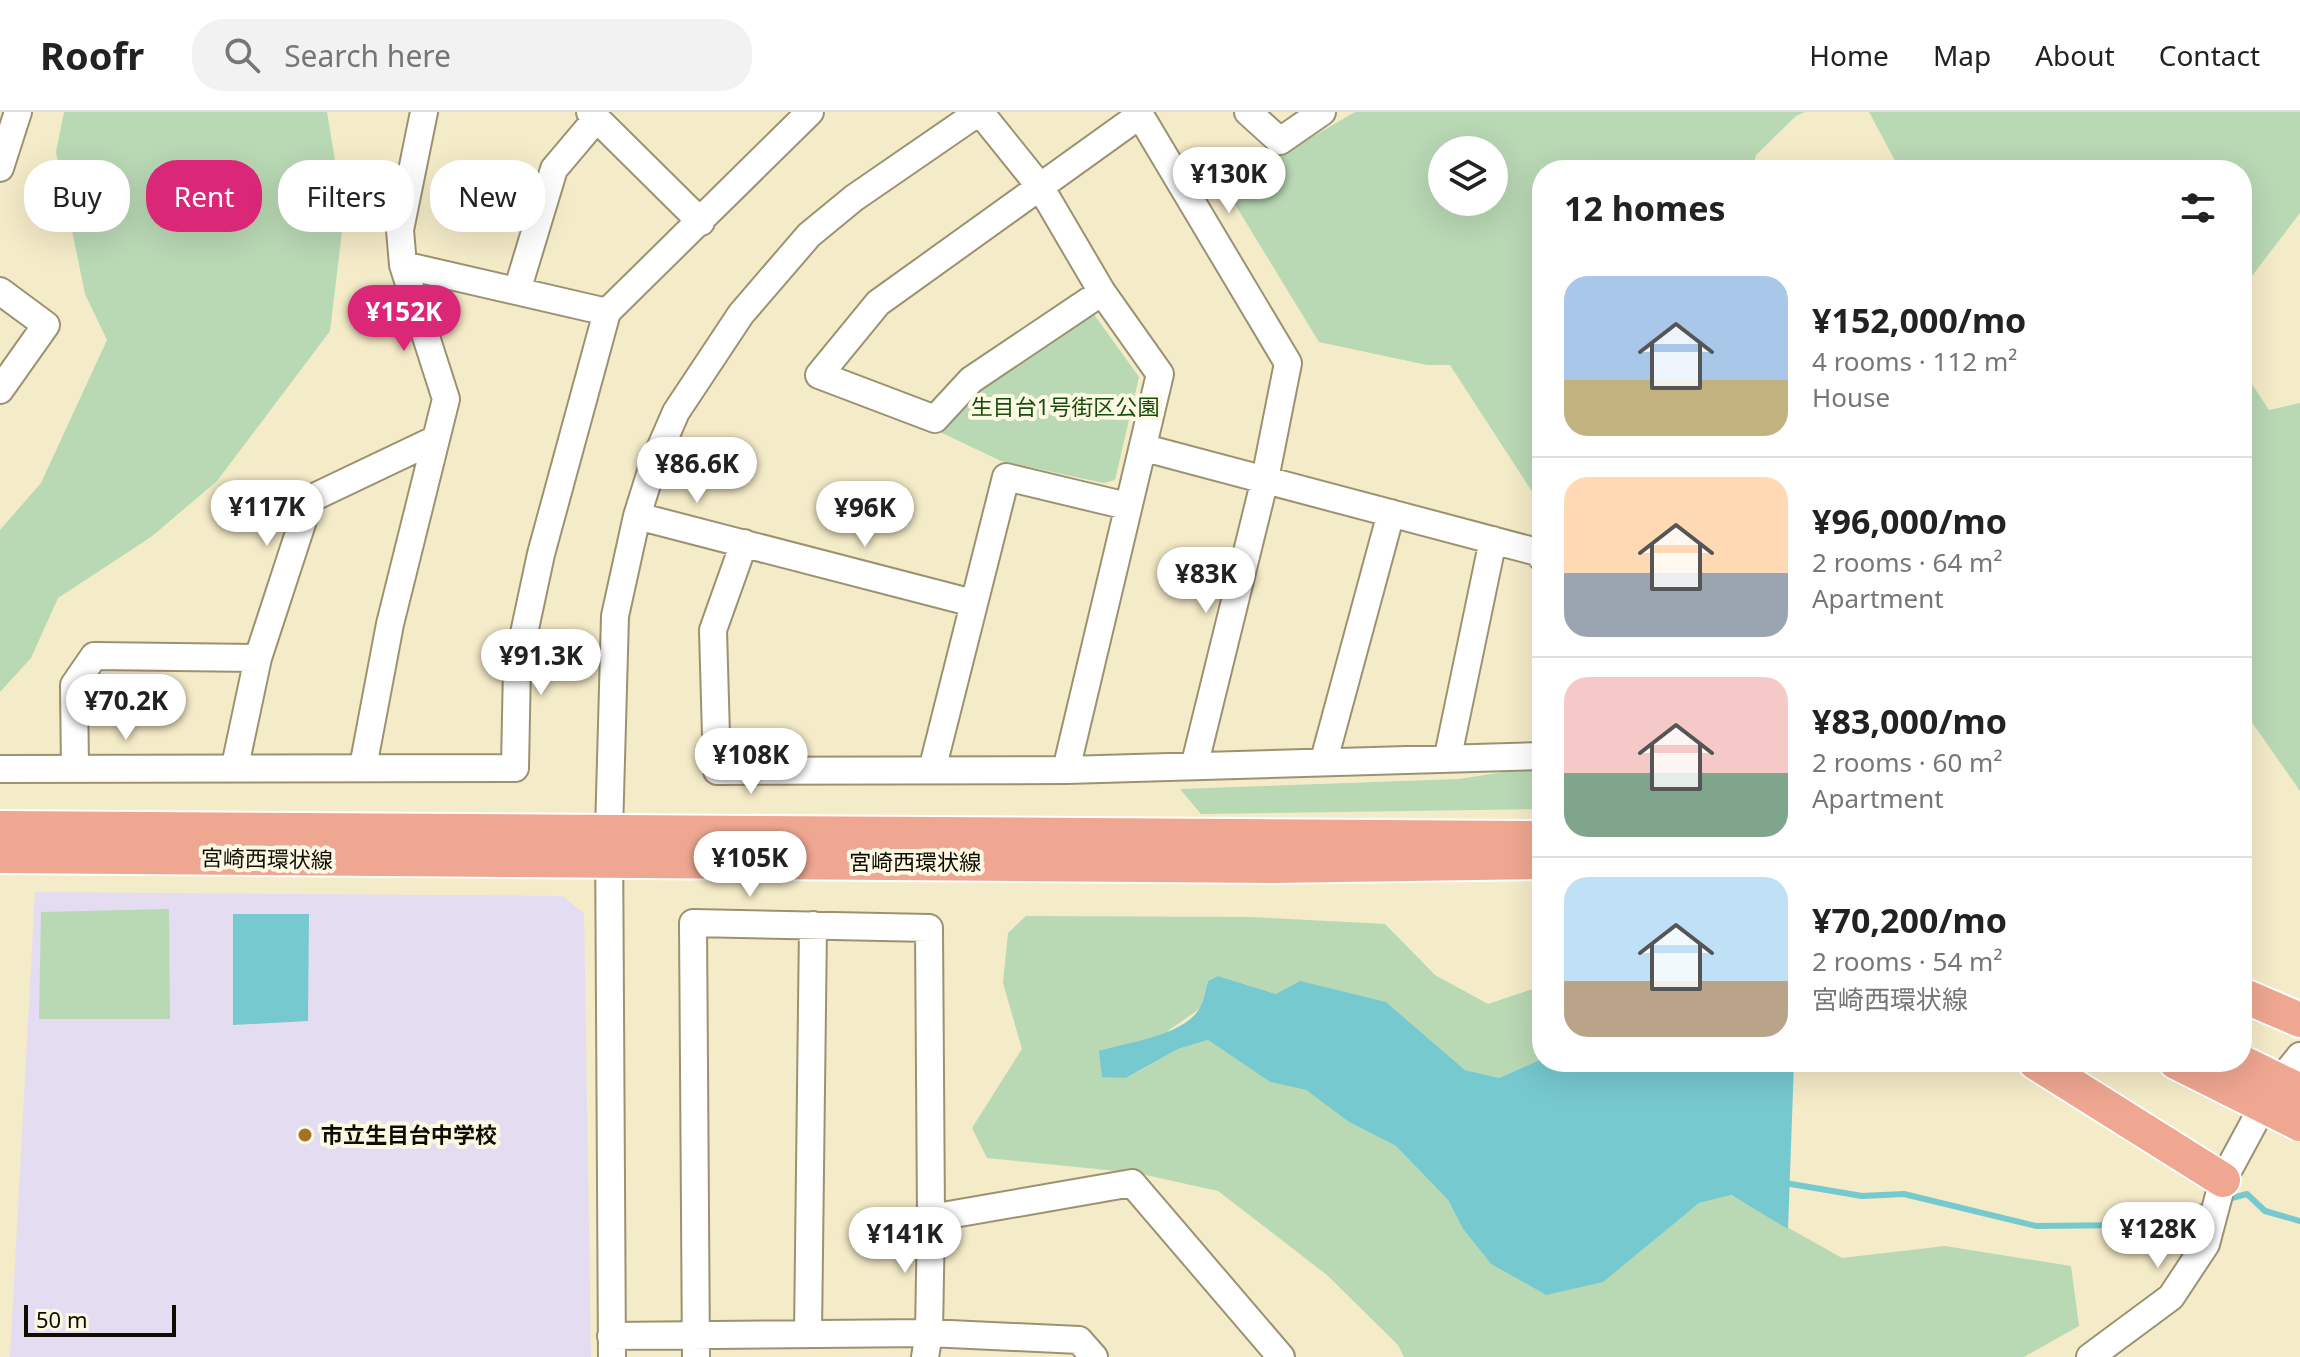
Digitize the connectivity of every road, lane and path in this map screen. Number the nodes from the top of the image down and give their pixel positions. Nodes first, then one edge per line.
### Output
1 (18, 112) edge
2 (424, 112) edge
3 (810, 112) edge
4 (980, 112) edge
5 (1248, 112) edge
6 (1322, 112) edge
7 (593, 115) edge
8 (0, 168) edge
9 (1041, 188) junction
10 (701, 222) junction
11 (403, 265) junction
12 (0, 291) edge
13 (517, 291) junction
14 (1102, 292) junction
15 (607, 312) junction
16 (0, 390) edge
17 (436, 439) junction
18 (1145, 448) junction
19 (1265, 479) junction
20 (1127, 506) junction
21 (1391, 513) junction
22 (637, 516) junction
23 (1493, 540) junction
24 (744, 543) junction
25 (1532, 551) edge
26 (973, 603) junction
27 (258, 658) junction
28 (1448, 756) junction
29 (1532, 756) edge
30 (1324, 760) junction
31 (1195, 763) junction
32 (235, 766) junction
33 (363, 767) junction
34 (75, 768) junction
35 (0, 769) edge
36 (932, 770) junction
37 (1066, 770) junction
38 (0, 828) edge
39 (1532, 838) edge
40 (610, 847) junction
41 (0, 856) edge
42 (1532, 862) edge
43 (1273, 866) junction
44 (1532, 880) edge
45 (813, 925) junction
46 (2252, 999) edge
47 (2300, 1020) edge
48 (2300, 1056) edge
49 (2051, 1072) edge
50 (2239, 1072) edge
51 (2300, 1091) edge
52 (2300, 1124) edge
53 (2223, 1180) junction
54 (931, 1218) junction
55 (808, 1334) junction
56 (927, 1345) edge
57 (696, 1346) edge
58 (612, 1347) edge
59 (1094, 1357) edge
60 (1281, 1357) edge
61 (2090, 1357) edge

1 - 8 street
2 - 11 street
3 - 10 street
4 - 9 street
4 - 22 street
5 - 6 street
7 - 10 street
7 - 13 street
9 - 14 street
9 - 14 street
9 - 19 street
10 - 15 street
11 - 13 street
11 - 17 street
12 - 16 street
13 - 15 street
14 - 18 street
15 - 33 street
17 - 27 street
17 - 33 street
18 - 19 street
18 - 20 street
19 - 21 street
19 - 31 street
20 - 26 street
20 - 37 street
21 - 23 street
21 - 30 street
22 - 24 street
22 - 40 street
23 - 25 street
23 - 28 street
24 - 26 street
24 - 36 street
26 - 36 street
27 - 32 street
27 - 34 street
28 - 29 street
28 - 30 street
30 - 31 street
31 - 37 street
32 - 33 street
32 - 34 street
34 - 35 street
36 - 37 street
38 - 40 main road, 宮崎西環状線
39 - 40 main road, 宮崎西環状線
40 - 41 main road, 宮崎西環状線
40 - 43 main road, 宮崎西環状線
40 - 58 street
42 - 43 main road, 宮崎西環状線
43 - 44 main road
45 - 54 street
45 - 55 street
45 - 57 street
46 - 47 main road
48 - 53 street
49 - 53 main road
50 - 51 main road, bridge
50 - 52 main road, bridge
53 - 61 street
54 - 56 street
54 - 60 street
55 - 56 street
55 - 57 street
56 - 59 street
57 - 58 street

